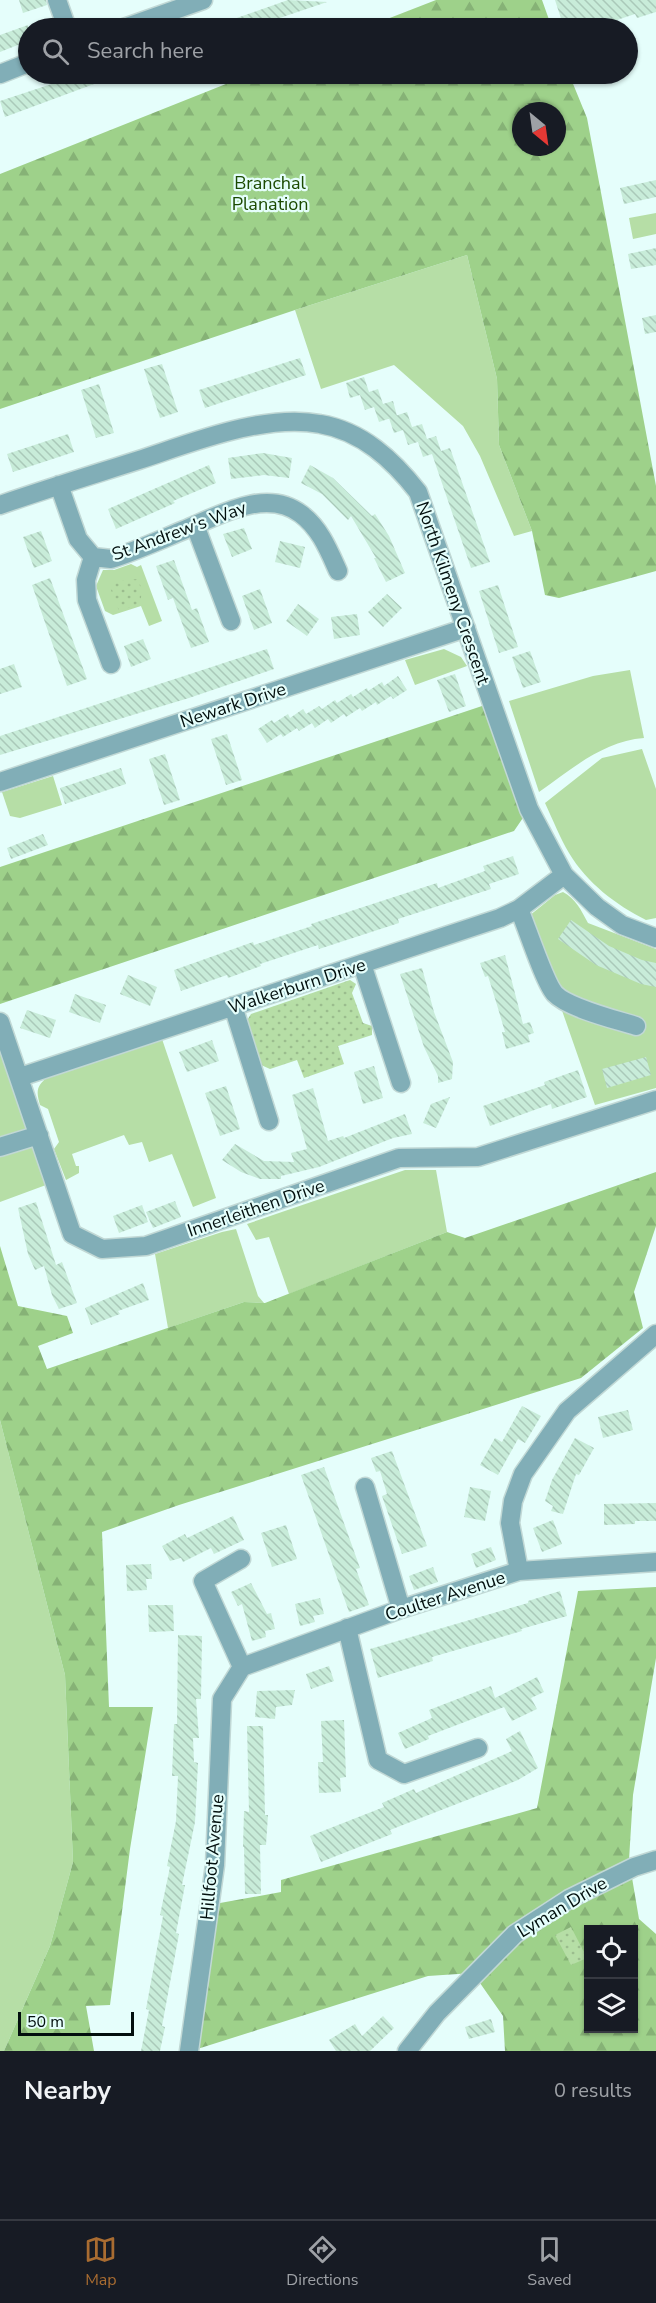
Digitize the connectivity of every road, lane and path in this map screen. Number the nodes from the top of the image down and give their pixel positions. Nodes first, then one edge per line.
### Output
1 (57, 0) edge
2 (204, 0) edge
3 (63, 18) edge
4 (153, 18) edge
5 (18, 67) edge
6 (0, 74) edge
7 (59, 485) junction
8 (0, 505) edge
9 (195, 525) junction
10 (93, 557) junction
11 (338, 571) dead end
12 (231, 621) dead end
13 (466, 628) junction
14 (111, 664) dead end
15 (0, 782) edge
16 (564, 875) junction
17 (519, 909) junction
18 (656, 938) edge
19 (362, 964) junction
20 (233, 1006) junction
21 (0, 1022) edge
22 (636, 1026) dead end
23 (20, 1077) junction
24 (401, 1083) dead end
25 (656, 1100) edge
26 (269, 1121) dead end
27 (39, 1135) junction
28 (0, 1147) edge
29 (656, 1334) edge
30 (365, 1486) dead end
31 (241, 1559) dead end
32 (656, 1562) edge
33 (519, 1571) junction
34 (401, 1609) junction
35 (347, 1628) junction
36 (242, 1667) junction
37 (478, 1748) dead end
38 (656, 1860) edge
39 (189, 2051) edge
40 (407, 2051) edge

1 - 3 street
2 - 4 street
5 - 6 street
7 - 8 street, North Kilmeny Crescent
7 - 10 street
7 - 13 street, North Kilmeny Crescent
9 - 10 street, St Andrew's Way
9 - 11 street, St Andrew's Way
9 - 12 street
10 - 14 street
13 - 15 street, Newark Drive
13 - 16 street, North Kilmeny Crescent
16 - 17 street, Walkerburn Drive
16 - 18 street, North Kilmeny Crescent
17 - 19 street, Walkerburn Drive
17 - 22 street
19 - 20 street, Walkerburn Drive
19 - 24 street
20 - 23 street, Walkerburn Drive
20 - 26 street
21 - 23 street, Innerleithen Drive
23 - 27 street, Innerleithen Drive
25 - 27 street, Innerleithen Drive
27 - 28 street
29 - 33 street
30 - 34 street
31 - 36 street
32 - 33 street, Coulter Avenue
33 - 34 street, Coulter Avenue
34 - 35 street, Coulter Avenue
35 - 36 street, Coulter Avenue
35 - 37 street
36 - 39 street, Hillfoot Avenue
38 - 40 street, Lyman Drive

